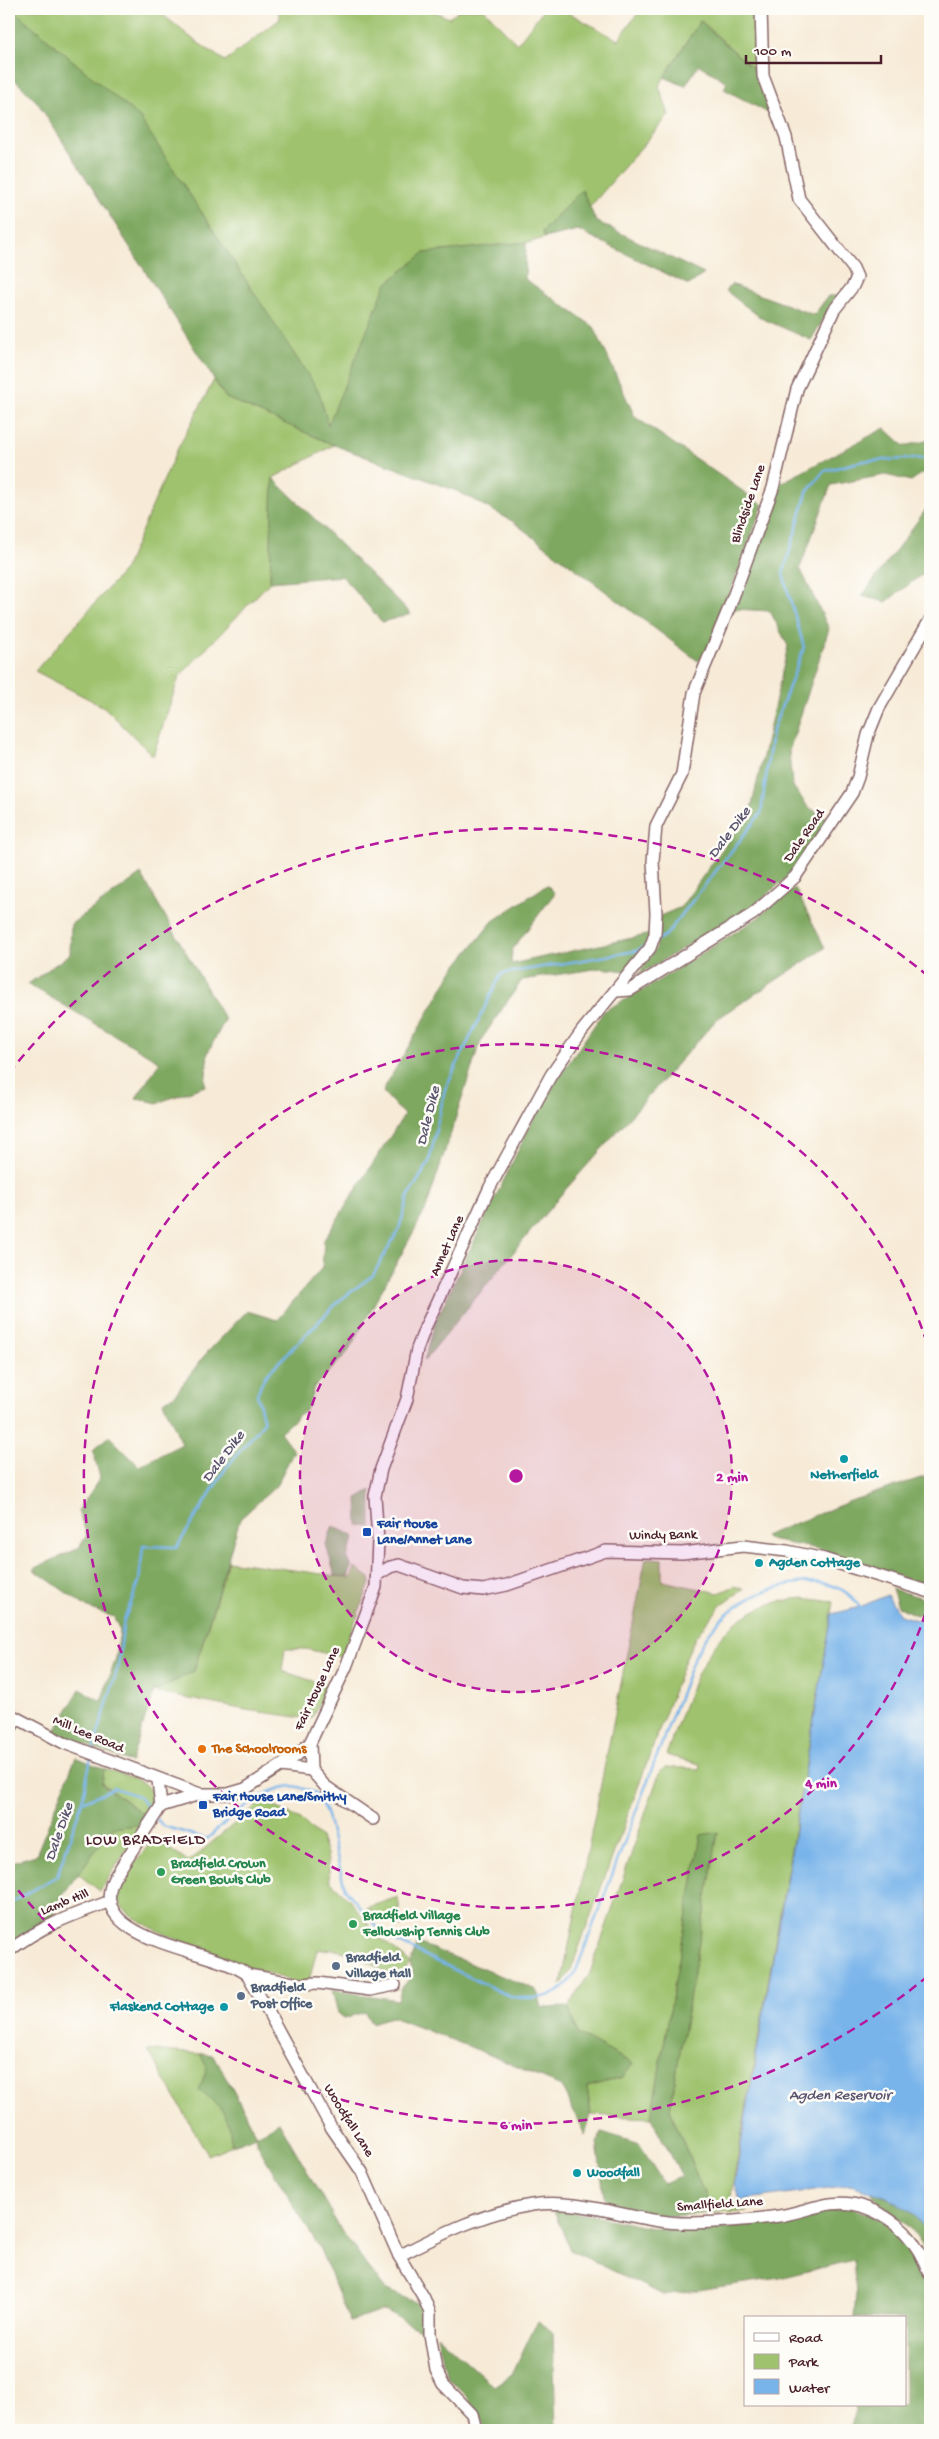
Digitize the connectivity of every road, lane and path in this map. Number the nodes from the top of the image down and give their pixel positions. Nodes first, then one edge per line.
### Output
1 (761, 9) edge
2 (930, 620) edge
3 (617, 991) junction
4 (378, 1546) junction
5 (399, 1565) junction
6 (378, 1575) junction
7 (930, 1592) edge
8 (13, 1716) edge
9 (9, 1732) edge
10 (310, 1743) junction
11 (282, 1766) junction
12 (311, 1770) junction
13 (158, 1780) junction
14 (200, 1794) junction
15 (160, 1808) junction
16 (373, 1819) dead end
17 (108, 1902) junction
18 (9, 1951) edge
19 (248, 1975) junction
20 (395, 1985) dead end
21 (399, 2256) junction
22 (930, 2275) edge
23 (476, 2430) edge

1 - 3 street, Blindside Lane
2 - 3 street, Dale Road
3 - 4 street, Annet Lane
4 - 5 street, Windy Bank
4 - 6 street, Fair House Lane
5 - 6 street
5 - 7 street, Windy Bank
6 - 10 street, Fair House Lane
8 - 9 street
8 - 13 street, Mill Lee Road
10 - 11 street, Fair House Lane
10 - 12 street
11 - 12 street
11 - 14 street, Fair House Lane
12 - 16 street
13 - 14 street, Fair House Lane
13 - 15 street
14 - 15 street
15 - 17 street
17 - 18 street, Lamb Hill
17 - 19 street
19 - 20 street
19 - 21 street, Woodfall Lane
21 - 22 street, Smallfield Lane
21 - 23 street, Woodfall Lane

